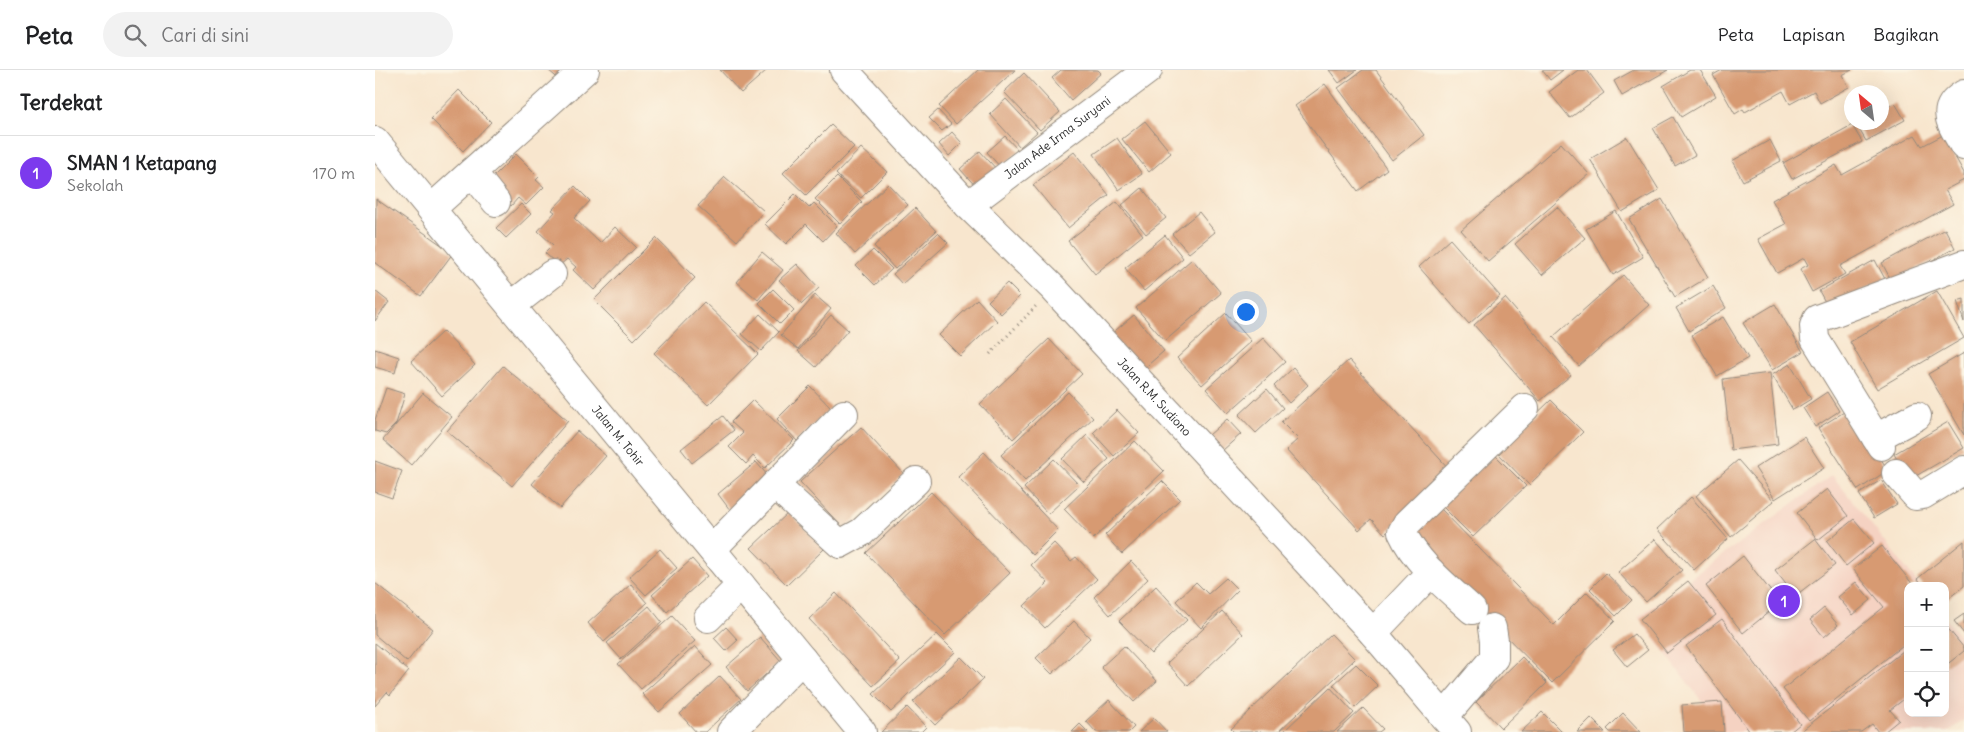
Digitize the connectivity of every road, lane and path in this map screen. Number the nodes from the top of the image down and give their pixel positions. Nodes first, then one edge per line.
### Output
1 (585, 70) edge
2 (844, 70) edge
3 (1148, 70) edge
4 (1964, 94) edge
5 (375, 141) edge
6 (1964, 146) edge
7 (472, 172) junction
8 (496, 202) dead end
9 (968, 205) junction
10 (431, 209) junction
11 (1964, 264) edge
12 (552, 274) dead end
13 (1053, 288) junction
14 (511, 306) junction
15 (990, 354) dead end
16 (1525, 408) dead end
17 (844, 414) dead end
18 (1917, 416) dead end
19 (1964, 470) edge
20 (1896, 473) dead end
21 (916, 481) dead end
22 (775, 485) junction
23 (712, 549) junction
24 (1431, 572) junction
25 (741, 585) junction
26 (707, 618) dead end
27 (1373, 633) junction
28 (802, 659) junction
29 (1451, 725) edge
30 (731, 732) edge
31 (862, 732) edge

1 - 7 street
2 - 9 street, Jalan R.M. Sudiono
3 - 9 street, Jalan Ade Irma Suryani
4 - 6 street
5 - 10 street, Jalan M. Tohir
7 - 8 street
7 - 10 street
9 - 13 street, Jalan R.M. Sudiono
10 - 14 street, Jalan M. Tohir
11 - 18 street
12 - 14 street
13 - 15 path
13 - 27 street, Jalan R.M. Sudiono
14 - 23 street, Jalan M. Tohir
16 - 24 street
17 - 22 street
19 - 20 street
21 - 22 street
22 - 23 street
23 - 25 street, Jalan M. Tohir
24 - 27 street
24 - 29 street
25 - 26 street
25 - 28 street, Jalan M. Tohir
27 - 29 street, Jalan R.M. Sudiono
28 - 30 street
28 - 31 street, Jalan M. Tohir

